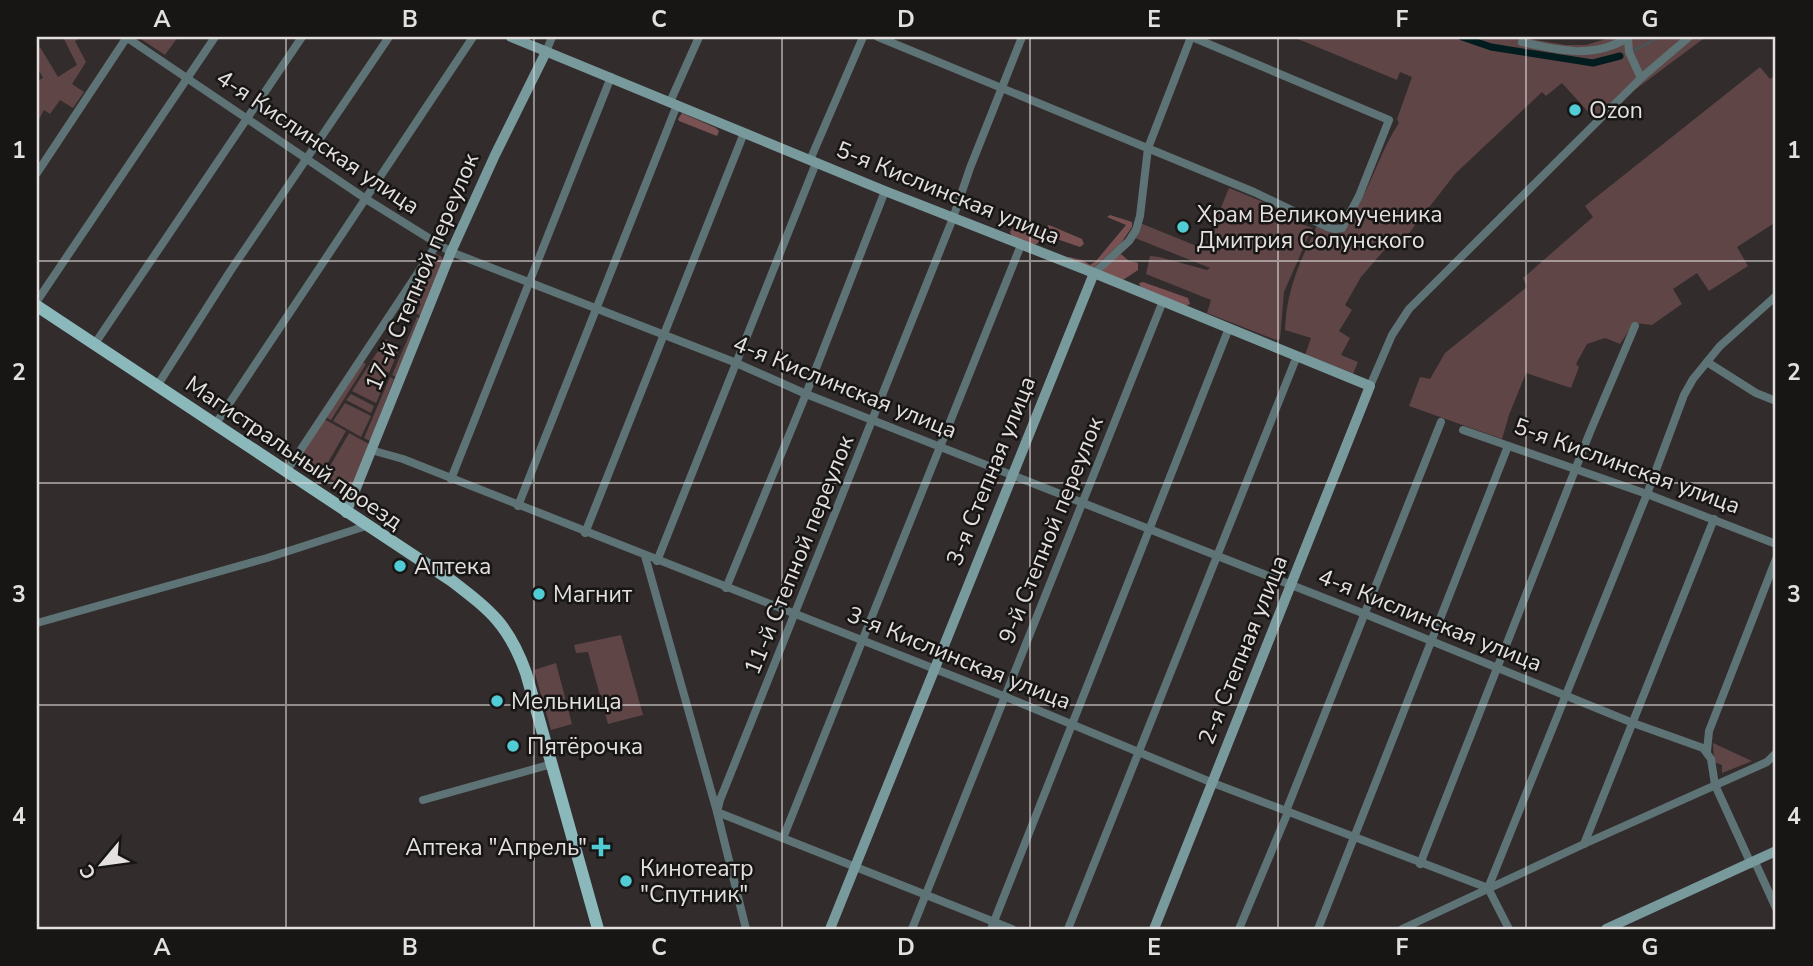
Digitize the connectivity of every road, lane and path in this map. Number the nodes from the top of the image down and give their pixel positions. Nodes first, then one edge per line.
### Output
1 (126, 37) edge
2 (215, 37) edge
3 (302, 37) edge
4 (389, 37) edge
5 (473, 37) edge
6 (511, 37) edge
7 (552, 37) edge
8 (699, 37) edge
9 (863, 37) edge
10 (878, 37) edge
11 (1022, 37) edge
12 (1192, 37) edge
13 (1689, 37) edge
14 (1629, 38) edge
15 (1522, 42) dead end
16 (546, 52) junction
17 (188, 77) junction
18 (611, 77) junction
19 (1641, 78) junction
20 (1002, 88) junction
21 (674, 103) junction
22 (248, 118) junction
23 (744, 133) junction
24 (1148, 148) junction
25 (307, 159) junction
26 (813, 162) junction
27 (37, 173) edge
28 (885, 191) junction
29 (366, 199) junction
30 (953, 218) junction
31 (437, 244) junction
32 (1021, 245) junction
33 (451, 252) junction
34 (1094, 273) junction
35 (530, 281) junction
36 (1776, 296) edge
37 (1163, 301) junction
38 (37, 304) edge
39 (597, 309) junction
40 (1636, 326) dead end
41 (1229, 328) junction
42 (663, 335) junction
43 (94, 345) junction
44 (1297, 356) junction
45 (734, 362) junction
46 (1707, 362) junction
47 (157, 386) junction
48 (1370, 386) junction
49 (806, 394) junction
50 (1776, 401) edge
51 (874, 419) junction
52 (1441, 422) dead end
53 (215, 425) junction
54 (1462, 430) dead end
55 (1508, 446) junction
56 (941, 447) junction
57 (371, 450) junction
58 (1576, 470) junction
59 (286, 472) junction
60 (1011, 475) junction
61 (451, 479) junction
62 (1647, 494) junction
63 (1082, 503) junction
64 (518, 506) junction
65 (346, 513) junction
66 (1714, 519) junction
67 (366, 526) junction
68 (1149, 531) junction
69 (585, 533) junction
70 (1776, 544) edge
71 (645, 556) junction
72 (1217, 557) junction
73 (1776, 559) edge
74 (657, 561) junction
75 (1292, 586) junction
76 (726, 588) junction
77 (1365, 614) junction
78 (796, 615) junction
79 (37, 623) edge
80 (863, 641) junction
81 (1431, 642) junction
82 (1499, 668) junction
83 (933, 669) junction
84 (1567, 695) junction
85 (1006, 697) junction
86 (1633, 723) junction
87 (1072, 724) junction
88 (1139, 751) junction
89 (1707, 751) junction
90 (1776, 753) edge
91 (552, 764) junction
92 (1213, 783) junction
93 (1714, 785) junction
94 (423, 800) dead end
95 (1287, 811) junction
96 (717, 812) junction
97 (1354, 837) junction
98 (783, 838) junction
99 (1584, 844) junction
100 (1776, 851) edge
101 (1753, 863) junction
102 (1420, 864) junction
103 (856, 867) junction
104 (1488, 888) junction
105 (927, 894) junction
106 (1776, 908) edge
107 (993, 926) edge
108 (598, 929) edge
109 (746, 929) edge
110 (830, 929) edge
111 (912, 929) edge
112 (1012, 929) edge
113 (1068, 929) edge
114 (1154, 929) edge
115 (1239, 929) edge
116 (1318, 929) edge
117 (1402, 929) edge
118 (1509, 929) edge
119 (1606, 929) edge

1 - 17 street, 4-я Кислинская улица
1 - 27 street
2 - 17 street
3 - 22 street
4 - 25 street
5 - 29 street
6 - 16 street, 5-я Кислинская улица
7 - 16 street
8 - 21 street
9 - 26 street
10 - 20 street
11 - 20 street, 11-й Степной переулок
12 - 24 street, 3-я Степная улица
12 - 24 street
13 - 19 street
14 - 15 street
14 - 19 street
16 - 18 street, 5-я Кислинская улица
16 - 33 street, 17-й Степной переулок
17 - 22 street, 4-я Кислинская улица
17 - 38 street
18 - 21 street, 5-я Кислинская улица
18 - 35 street
19 - 48 street
20 - 24 street
20 - 30 street, 11-й Степной переулок
21 - 23 street, 5-я Кислинская улица
21 - 39 street
22 - 25 street, 4-я Кислинская улица
22 - 43 street
23 - 26 street, 5-я Кислинская улица
23 - 42 street
24 - 34 street, 3-я Степная улица
25 - 29 street, 4-я Кислинская улица
25 - 47 street
26 - 28 street, 5-я Кислинская улица
26 - 45 street
28 - 30 street, 5-я Кислинская улица
28 - 49 street
29 - 31 street, 4-я Кислинская улица
29 - 53 street
30 - 32 street, 5-я Кислинская улица
30 - 51 street, 11-й Степной переулок
31 - 33 street, 4-я Кислинская улица
31 - 59 street, 17-й Степной переулок
32 - 34 street, 5-я Кислинская улица
32 - 56 street
33 - 35 street, 4-я Кислинская улица
33 - 57 street, 17-й Степной переулок
34 - 37 street, 5-я Кислинская улица
34 - 60 street, 3-я Степная улица
35 - 39 street, 4-я Кислинская улица
35 - 61 street
36 - 46 street
37 - 41 street, 5-я Кислинская улица
37 - 63 street, 9-й Степной переулок
38 - 43 main road, Магистральный проезд
39 - 42 street, 4-я Кислинская улица
39 - 64 street
40 - 58 street
41 - 44 street, 5-я Кислинская улица
41 - 68 street
42 - 45 street, 4-я Кислинская улица
42 - 69 street
43 - 47 main road, Магистральный проезд
44 - 48 street, 5-я Кислинская улица
44 - 72 street
45 - 49 street, 4-я Кислинская улица
45 - 74 street
46 - 50 street
46 - 62 street
47 - 53 main road, Магистральный проезд
48 - 75 street, 2-я Степная улица
49 - 51 street, 4-я Кислинская улица
49 - 76 street
51 - 56 street, 4-я Кислинская улица
51 - 78 street, 11-й Степной переулок
52 - 77 street
53 - 59 main road, Магистральный проезд
54 - 55 street, 5-я Кислинская улица
55 - 58 street, 5-я Кислинская улица
55 - 81 street
56 - 60 street, 4-я Кислинская улица
56 - 80 street
57 - 61 street, 3-я Кислинская улица
57 - 65 street, 17-й Степной переулок
58 - 62 street, 5-я Кислинская улица
58 - 82 street
59 - 65 main road, Магистральный проезд
60 - 63 street, 4-я Кислинская улица
60 - 83 street, 3-я Степная улица
61 - 64 street, 3-я Кислинская улица
62 - 66 street, 5-я Кислинская улица
62 - 84 street
63 - 68 street, 4-я Кислинская улица
63 - 85 street, 9-й Степной переулок
64 - 69 street, 3-я Кислинская улица
65 - 67 main road, Магистральный проезд
66 - 70 street, 5-я Кислинская улица
66 - 86 street
67 - 79 street
67 - 91 main road, Магистральный проезд
68 - 72 street, 4-я Кислинская улица
68 - 87 street
69 - 71 street, 3-я Кислинская улица
71 - 74 street, 3-я Кислинская улица
71 - 96 street
72 - 75 street, 4-я Кислинская улица
72 - 88 street
73 - 89 street
74 - 76 street, 3-я Кислинская улица
75 - 77 street, 4-я Кислинская улица
75 - 92 street, 2-я Степная улица
76 - 78 street, 3-я Кислинская улица
77 - 81 street, 4-я Кислинская улица
77 - 95 street
78 - 80 street, 3-я Кислинская улица
78 - 96 street, 11-й Степной переулок
80 - 83 street, 3-я Кислинская улица
80 - 98 street
81 - 82 street, 4-я Кислинская улица
81 - 97 street
82 - 84 street, 4-я Кислинская улица
82 - 102 street
83 - 85 street, 3-я Кислинская улица
83 - 103 street, 3-я Степная улица
84 - 86 street, 4-я Кислинская улица
84 - 104 street
85 - 87 street, 3-я Кислинская улица
85 - 105 street, 9-й Степной переулок
86 - 89 street, 4-я Кислинская улица
86 - 99 street
87 - 88 street, 3-я Кислинская улица
87 - 107 street
88 - 92 street, 3-я Кислинская улица
88 - 113 street
89 - 93 street
90 - 93 street
91 - 94 street
91 - 108 main road, Магистральный проезд
92 - 95 street, 3-я Кислинская улица
92 - 114 street, 2-я Степная улица
93 - 99 street
93 - 101 street
95 - 97 street, 3-я Кислинская улица
95 - 115 street
96 - 98 street
96 - 109 street
97 - 102 street, 3-я Кислинская улица
97 - 116 street
98 - 103 street
99 - 104 street
100 - 101 street
101 - 106 street
101 - 119 street
102 - 104 street, 3-я Кислинская улица
103 - 105 street
103 - 110 street, 3-я Степная улица
104 - 117 street
104 - 118 street
105 - 107 street
105 - 111 street, 9-й Степной переулок
107 - 112 street

